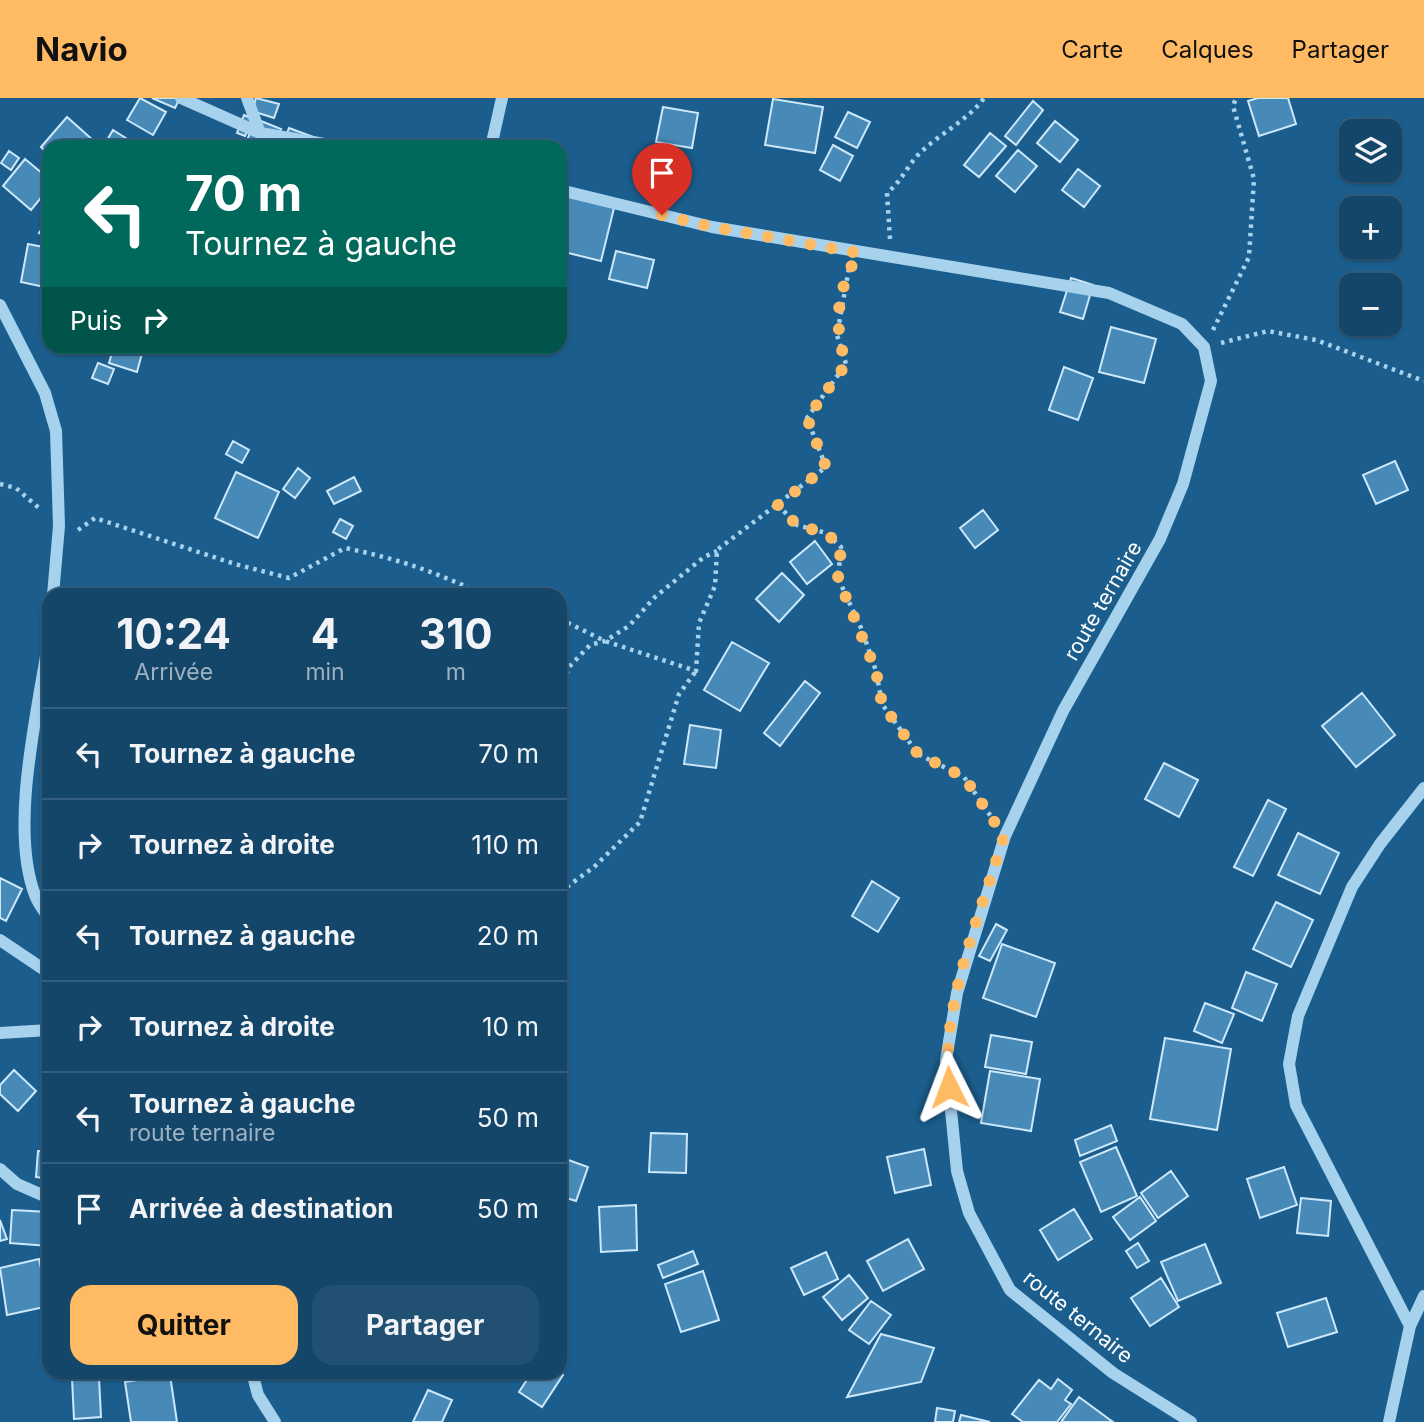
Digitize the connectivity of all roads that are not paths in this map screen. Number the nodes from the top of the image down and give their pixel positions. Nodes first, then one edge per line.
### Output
1 (181, 98) edge
2 (247, 98) edge
3 (502, 98) edge
4 (260, 133) junction
5 (301, 140) edge
6 (493, 140) edge
7 (567, 192) edge
8 (0, 305) edge
9 (54, 588) edge
10 (42, 687) edge
11 (1424, 788) edge
12 (42, 907) edge
13 (0, 940) edge
14 (42, 967) edge
15 (42, 1030) edge
16 (0, 1033) edge
17 (0, 1169) edge
18 (42, 1195) edge
19 (1424, 1296) edge
20 (1410, 1326) junction
21 (254, 1379) edge
22 (275, 1422) edge
23 (1191, 1422) edge
24 (1390, 1422) edge

1 - 4 street
2 - 4 street
3 - 6 street
4 - 5 street
7 - 23 street, route ternaire
8 - 9 street
10 - 12 street
11 - 20 street
13 - 14 street
15 - 16 street
17 - 18 street
19 - 20 street
20 - 24 street
21 - 22 street

